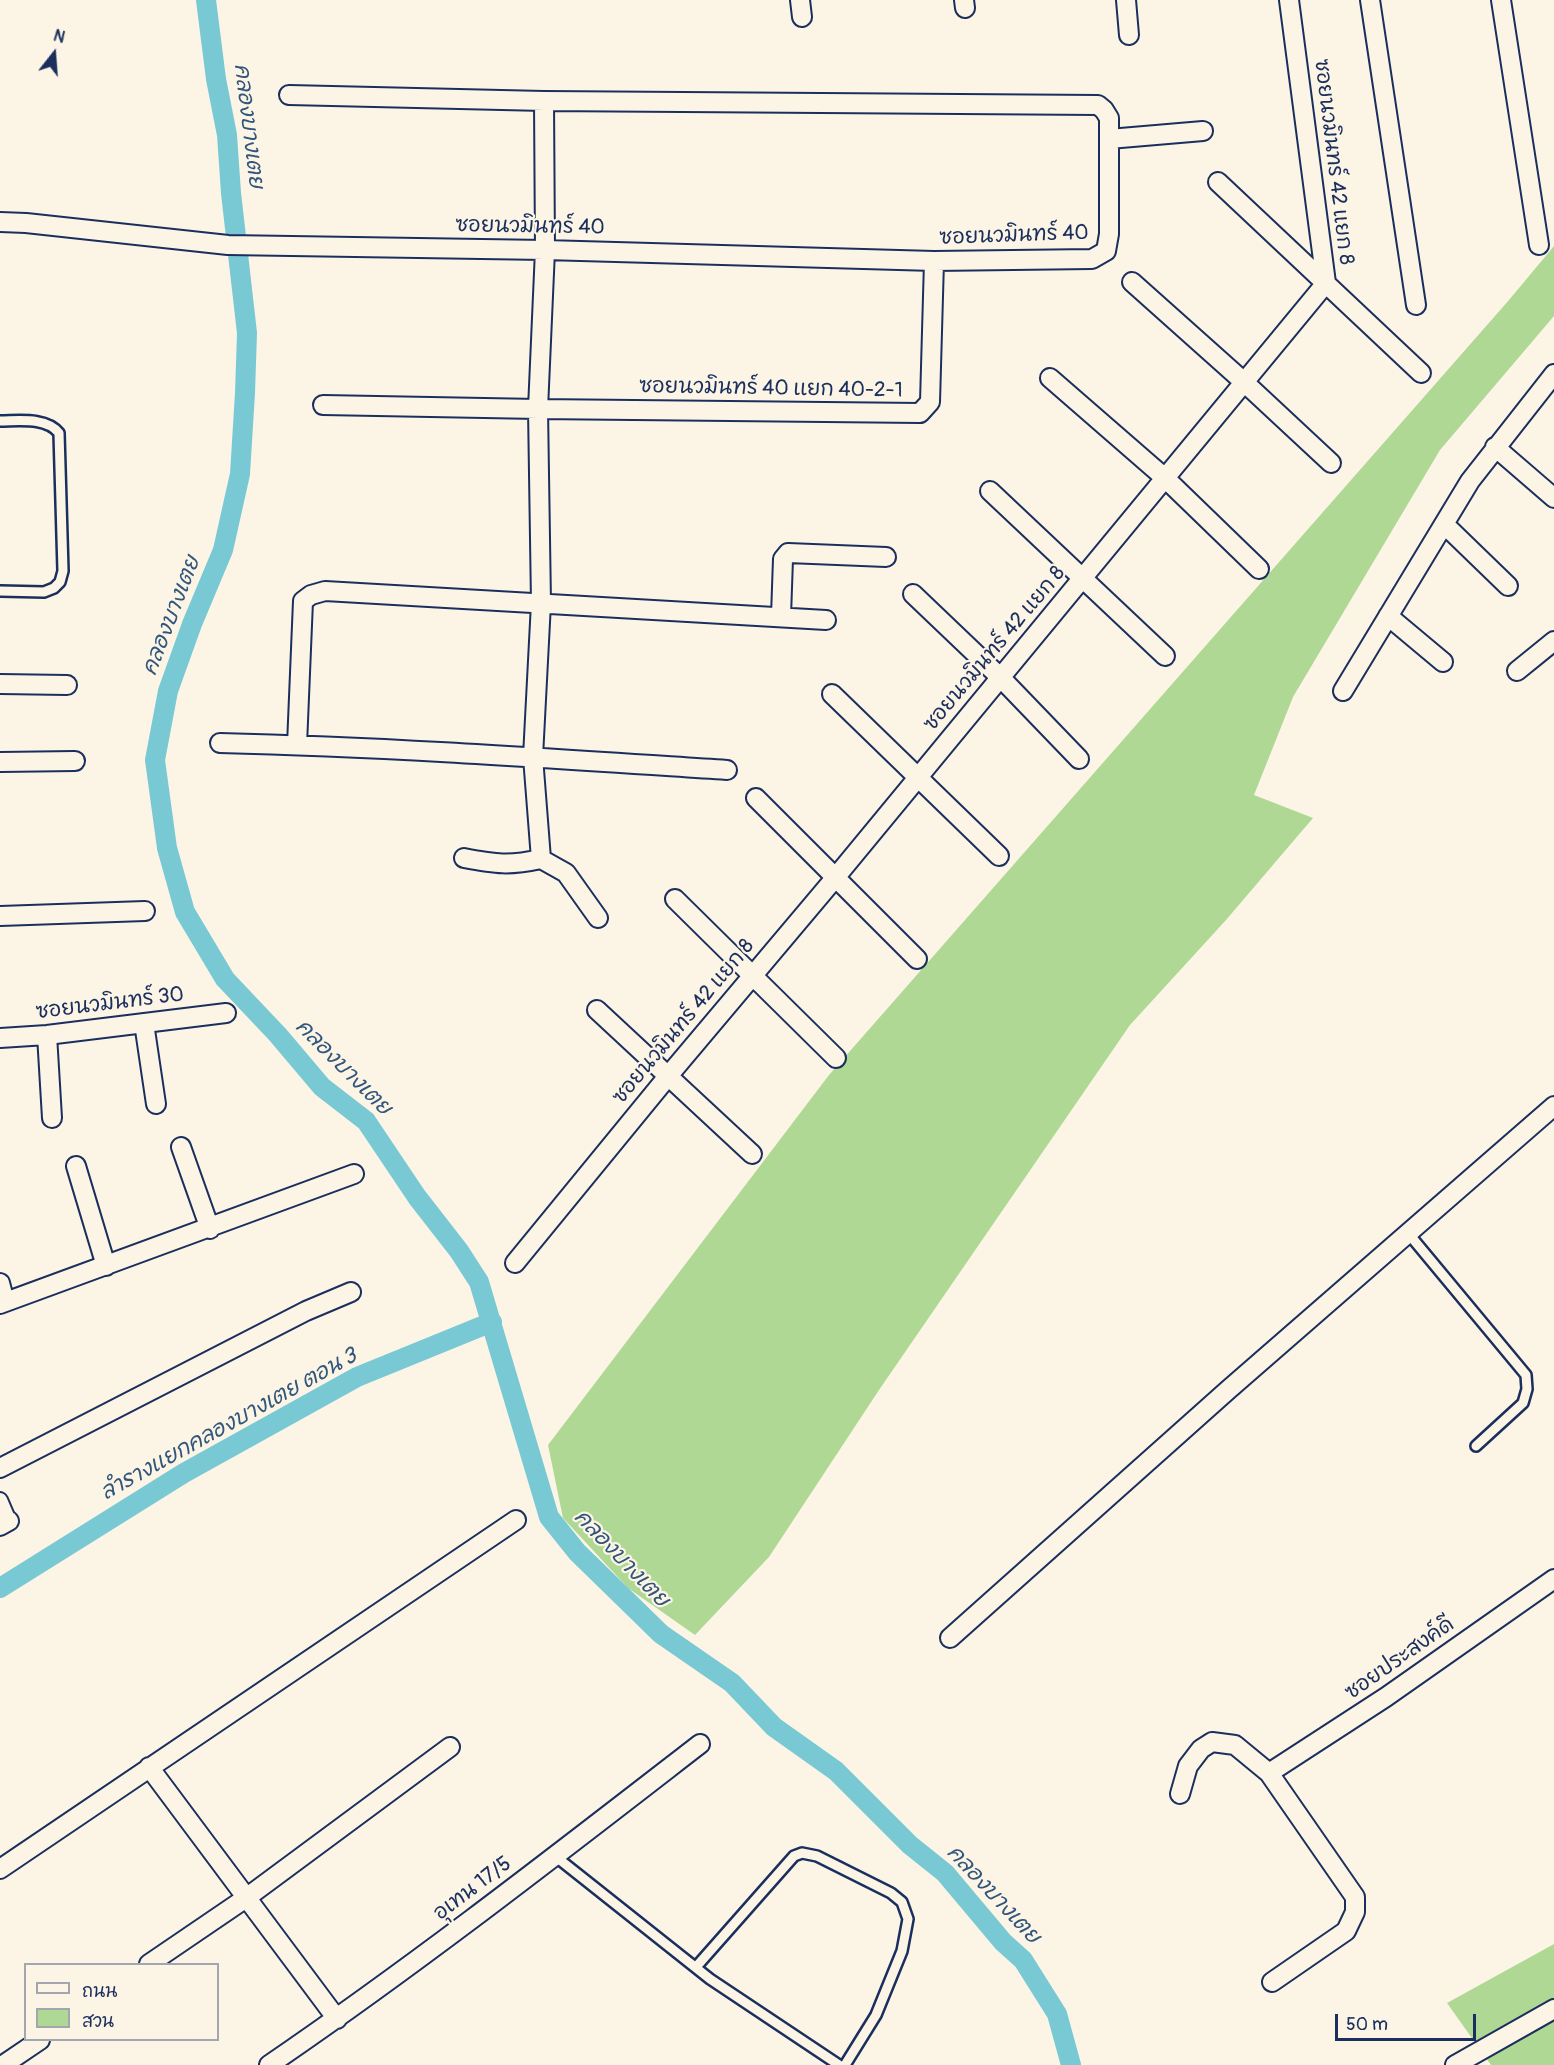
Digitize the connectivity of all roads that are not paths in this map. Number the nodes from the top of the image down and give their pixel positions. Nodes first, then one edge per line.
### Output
1 (1126, 0) edge
2 (1289, 0) edge
3 (1370, 0) edge
4 (1501, 0) edge
5 (1129, 35) dead end
6 (289, 95) dead end
7 (544, 101) junction
8 (1203, 131) dead end
9 (1109, 139) junction
10 (1218, 182) dead end
11 (0, 222) edge
12 (1539, 245) dead end
13 (545, 250) junction
14 (934, 261) junction
15 (1132, 282) dead end
16 (1326, 283) junction
17 (1416, 305) dead end
18 (1422, 373) dead end
19 (1554, 374) edge
20 (1050, 378) dead end
21 (1244, 382) junction
22 (322, 405) dead end
23 (538, 409) junction
24 (0, 421) edge
25 (1495, 447) junction
26 (1331, 462) dead end
27 (1165, 478) junction
28 (990, 491) dead end
29 (1554, 498) edge
30 (1444, 524) junction
31 (886, 557) dead end
32 (1259, 569) dead end
33 (1082, 579) junction
34 (1508, 586) dead end
35 (0, 591) edge
36 (913, 594) dead end
37 (541, 603) junction
38 (781, 616) junction
39 (1389, 616) junction
40 (826, 620) dead end
41 (1554, 641) edge
42 (1165, 656) dead end
43 (1443, 662) dead end
44 (1517, 671) dead end
45 (1001, 678) junction
46 (0, 684) edge
47 (67, 685) dead end
48 (1343, 692) dead end
49 (832, 694) dead end
50 (220, 743) dead end
51 (297, 745) junction
52 (533, 757) junction
53 (1079, 759) dead end
54 (75, 761) dead end
55 (0, 762) edge
56 (727, 770) dead end
57 (918, 776) junction
58 (756, 798) dead end
59 (999, 856) dead end
60 (464, 858) dead end
61 (541, 859) junction
62 (835, 878) junction
63 (675, 899) dead end
64 (145, 911) dead end
65 (0, 916) edge
66 (598, 918) dead end
67 (917, 959) dead end
68 (753, 975) junction
69 (597, 1010) dead end
70 (226, 1013) dead end
71 (144, 1023) junction
72 (47, 1035) junction
73 (0, 1038) edge
74 (836, 1058) dead end
75 (669, 1075) junction
76 (156, 1104) dead end
77 (1554, 1106) edge
78 (52, 1118) dead end
79 (182, 1147) dead end
80 (752, 1154) dead end
81 (76, 1166) dead end
82 (354, 1174) dead end
83 (210, 1229) junction
84 (1408, 1233) junction
85 (515, 1263) dead end
86 (106, 1266) junction
87 (0, 1283) edge
88 (351, 1292) dead end
89 (3, 1303) edge
90 (1476, 1446) dead end
91 (0, 1468) edge
92 (0, 1500) edge
93 (516, 1520) dead end
94 (4, 1523) edge
95 (1554, 1579) edge
96 (950, 1638) dead end
97 (700, 1744) dead end
98 (450, 1747) dead end
99 (149, 1767) junction
100 (1269, 1773) junction
101 (1180, 1794) dead end
102 (555, 1856) junction
103 (0, 1869) edge
104 (246, 1898) junction
105 (152, 1963) edge
106 (696, 1967) junction
107 (1272, 1982) dead end
108 (1554, 2010) edge
109 (337, 2019) junction
110 (39, 2041) edge
111 (3, 2065) edge
112 (269, 2065) edge
113 (839, 2065) edge
114 (845, 2065) edge
115 (1455, 2065) edge

1 - 5 street
2 - 16 street, ซอยนวมินทร์ 42 แยก 8
3 - 17 street
4 - 12 street
6 - 7 street, ซอยนวมินทร์ 40
7 - 9 street, ซอยนวมินทร์ 40
7 - 13 street
8 - 9 street
9 - 14 street, ซอยนวมินทร์ 40
10 - 16 street
11 - 13 street, ซอยนวมินทร์ 40
13 - 14 street, ซอยนวมินทร์ 40
13 - 23 street
14 - 23 street, ซอยนวมินทร์ 40 แยก 40-2-1
15 - 21 street
16 - 18 street
16 - 21 street, ซอยนวมินทร์ 42 แยก 8
19 - 25 street
20 - 27 street
21 - 26 street
21 - 27 street, ซอยนวมินทร์ 42 แยก 8
22 - 23 street, ซอยนวมินทร์ 40 แยก 40-2-1
23 - 37 street
24 - 35 lane
25 - 29 street
25 - 30 street
27 - 32 street
27 - 33 street, ซอยนวมินทร์ 42 แยก 8
28 - 33 street
30 - 34 street
30 - 39 street
31 - 38 street
33 - 42 street
33 - 45 street, ซอยนวมินทร์ 42 แยก 8
36 - 45 street
37 - 38 street
37 - 51 street
37 - 52 street
38 - 40 street
39 - 43 street
39 - 48 street
41 - 44 street
45 - 53 street
45 - 57 street, ซอยนวมินทร์ 42 แยก 8
46 - 47 street
49 - 57 street
50 - 51 street
51 - 52 street
52 - 56 street
52 - 61 street
54 - 55 street
57 - 59 street
57 - 62 street, ซอยนวมินทร์ 42 แยก 8
58 - 62 street
60 - 61 street
61 - 66 street
62 - 67 street
62 - 68 street, ซอยนวมินทร์ 42 แยก 8
63 - 68 street
64 - 65 street
68 - 74 street
68 - 75 street, ซอยนวมินทร์ 42 แยก 8
69 - 75 street
70 - 71 street, ซอยนวมินทร์ 30
71 - 72 street, ซอยนวมินทร์ 30
71 - 76 street
72 - 73 street, ซอยนวมินทร์ 30
72 - 78 street
75 - 80 street
75 - 85 street, ซอยนวมินทร์ 42 แยก 8
77 - 84 street
79 - 83 street
81 - 86 street
82 - 83 street
83 - 86 street
84 - 90 lane
84 - 96 street
86 - 89 street
87 - 89 street
88 - 91 street
92 - 94 street
93 - 99 street
95 - 100 street, ซอยประสงค์ดี
97 - 102 street, อุเทน 17/5
98 - 104 street
99 - 103 street
99 - 104 street
100 - 101 street
100 - 107 street
102 - 106 lane
102 - 109 street, อุเทน 17/5
104 - 105 street
104 - 109 street
106 - 113 lane
106 - 114 lane
108 - 115 street
109 - 112 street, อุเทน 17/5
110 - 111 street

